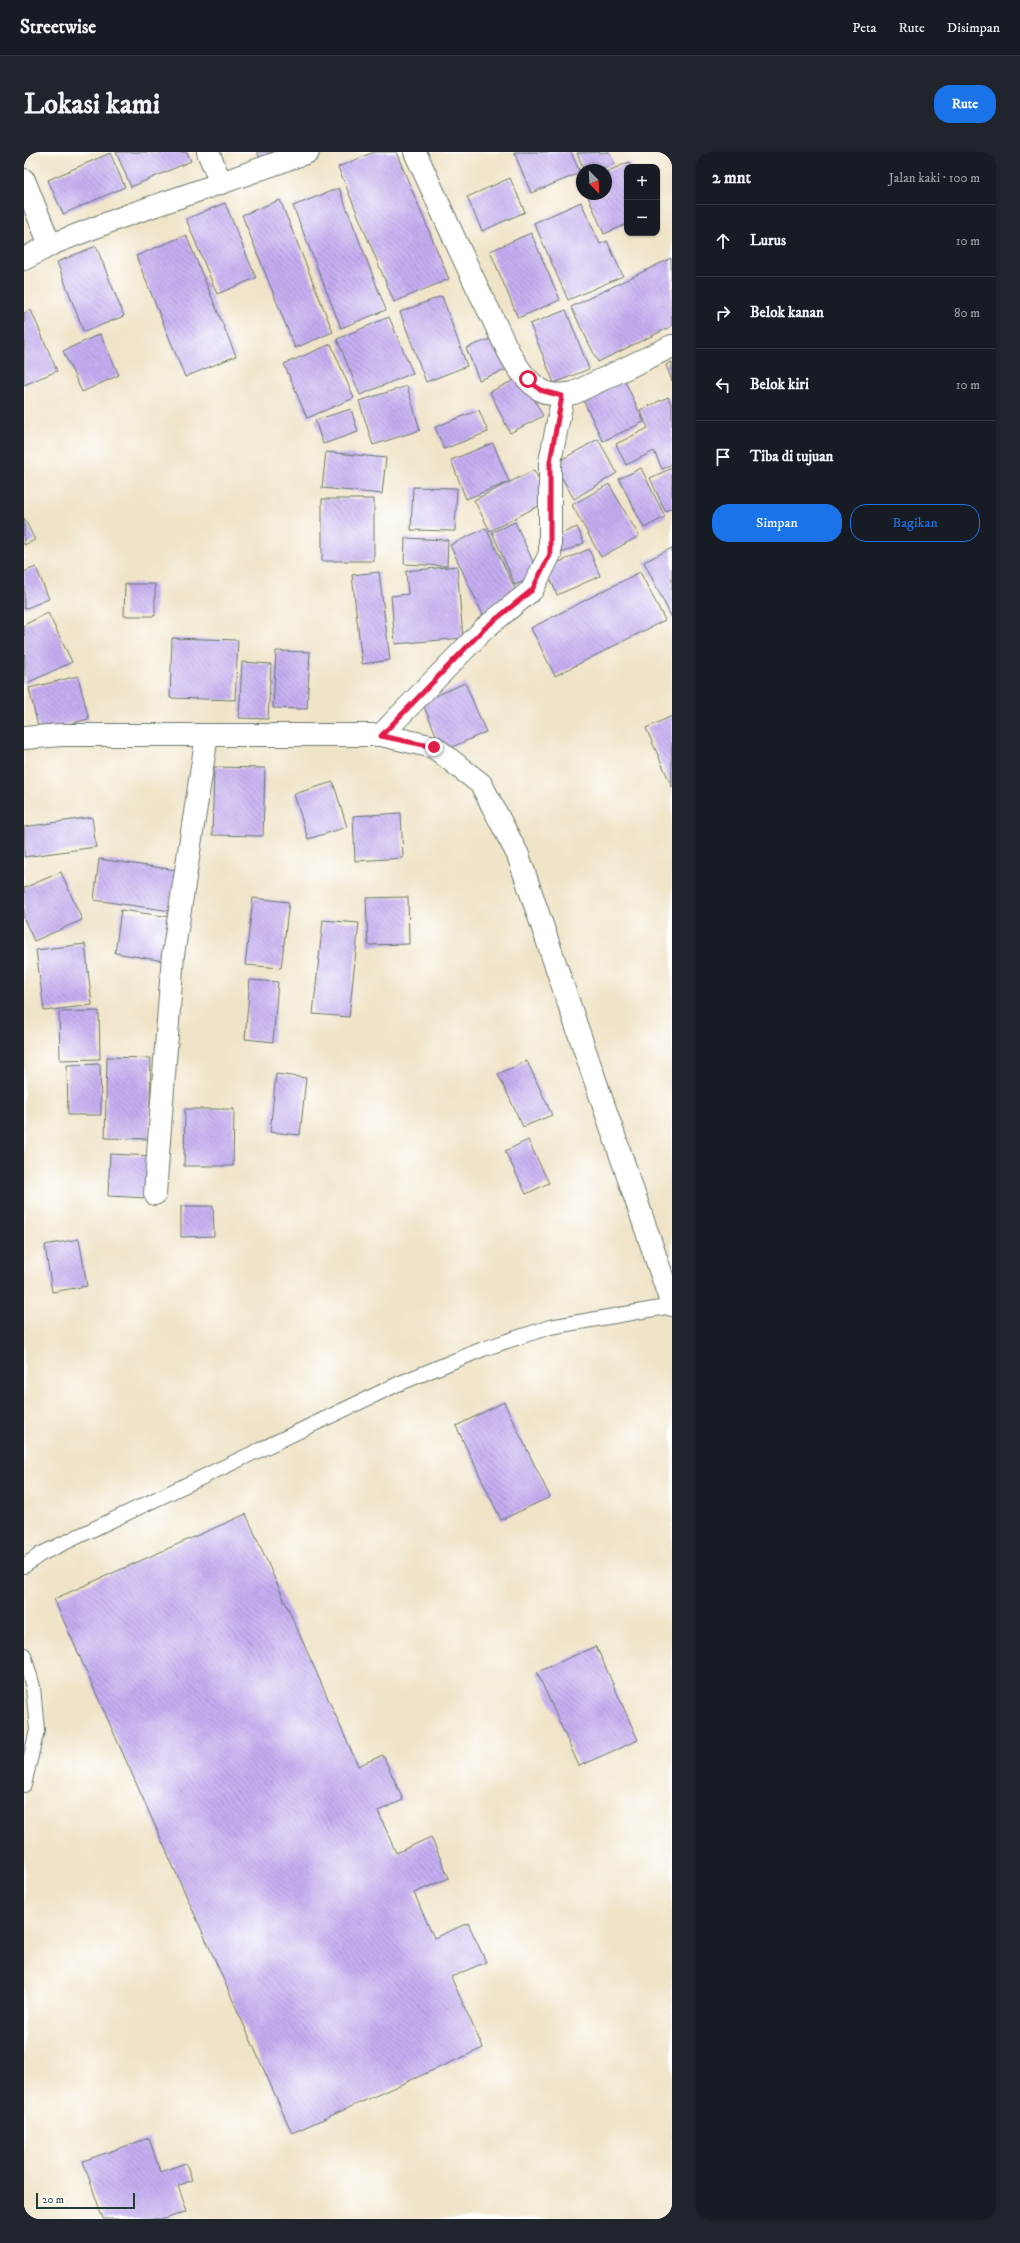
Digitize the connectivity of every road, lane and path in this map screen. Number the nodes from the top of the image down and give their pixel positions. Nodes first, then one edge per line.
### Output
1 (208, 152) edge
2 (308, 152) edge
3 (415, 152) edge
4 (24, 180) edge
5 (220, 183) junction
6 (50, 245) junction
7 (24, 259) edge
8 (672, 346) edge
9 (562, 396) junction
10 (207, 735) junction
11 (381, 736) junction
12 (24, 738) edge
13 (155, 1194) dead end
14 (672, 1305) edge
15 (24, 1566) edge
16 (24, 1655) edge
17 (24, 1785) edge

1 - 5 street
2 - 5 street
3 - 9 street
4 - 6 street
5 - 6 street
6 - 7 street
8 - 9 street
9 - 11 street
10 - 11 street
10 - 12 street
10 - 13 street
11 - 14 street
14 - 15 lane
16 - 17 lane

